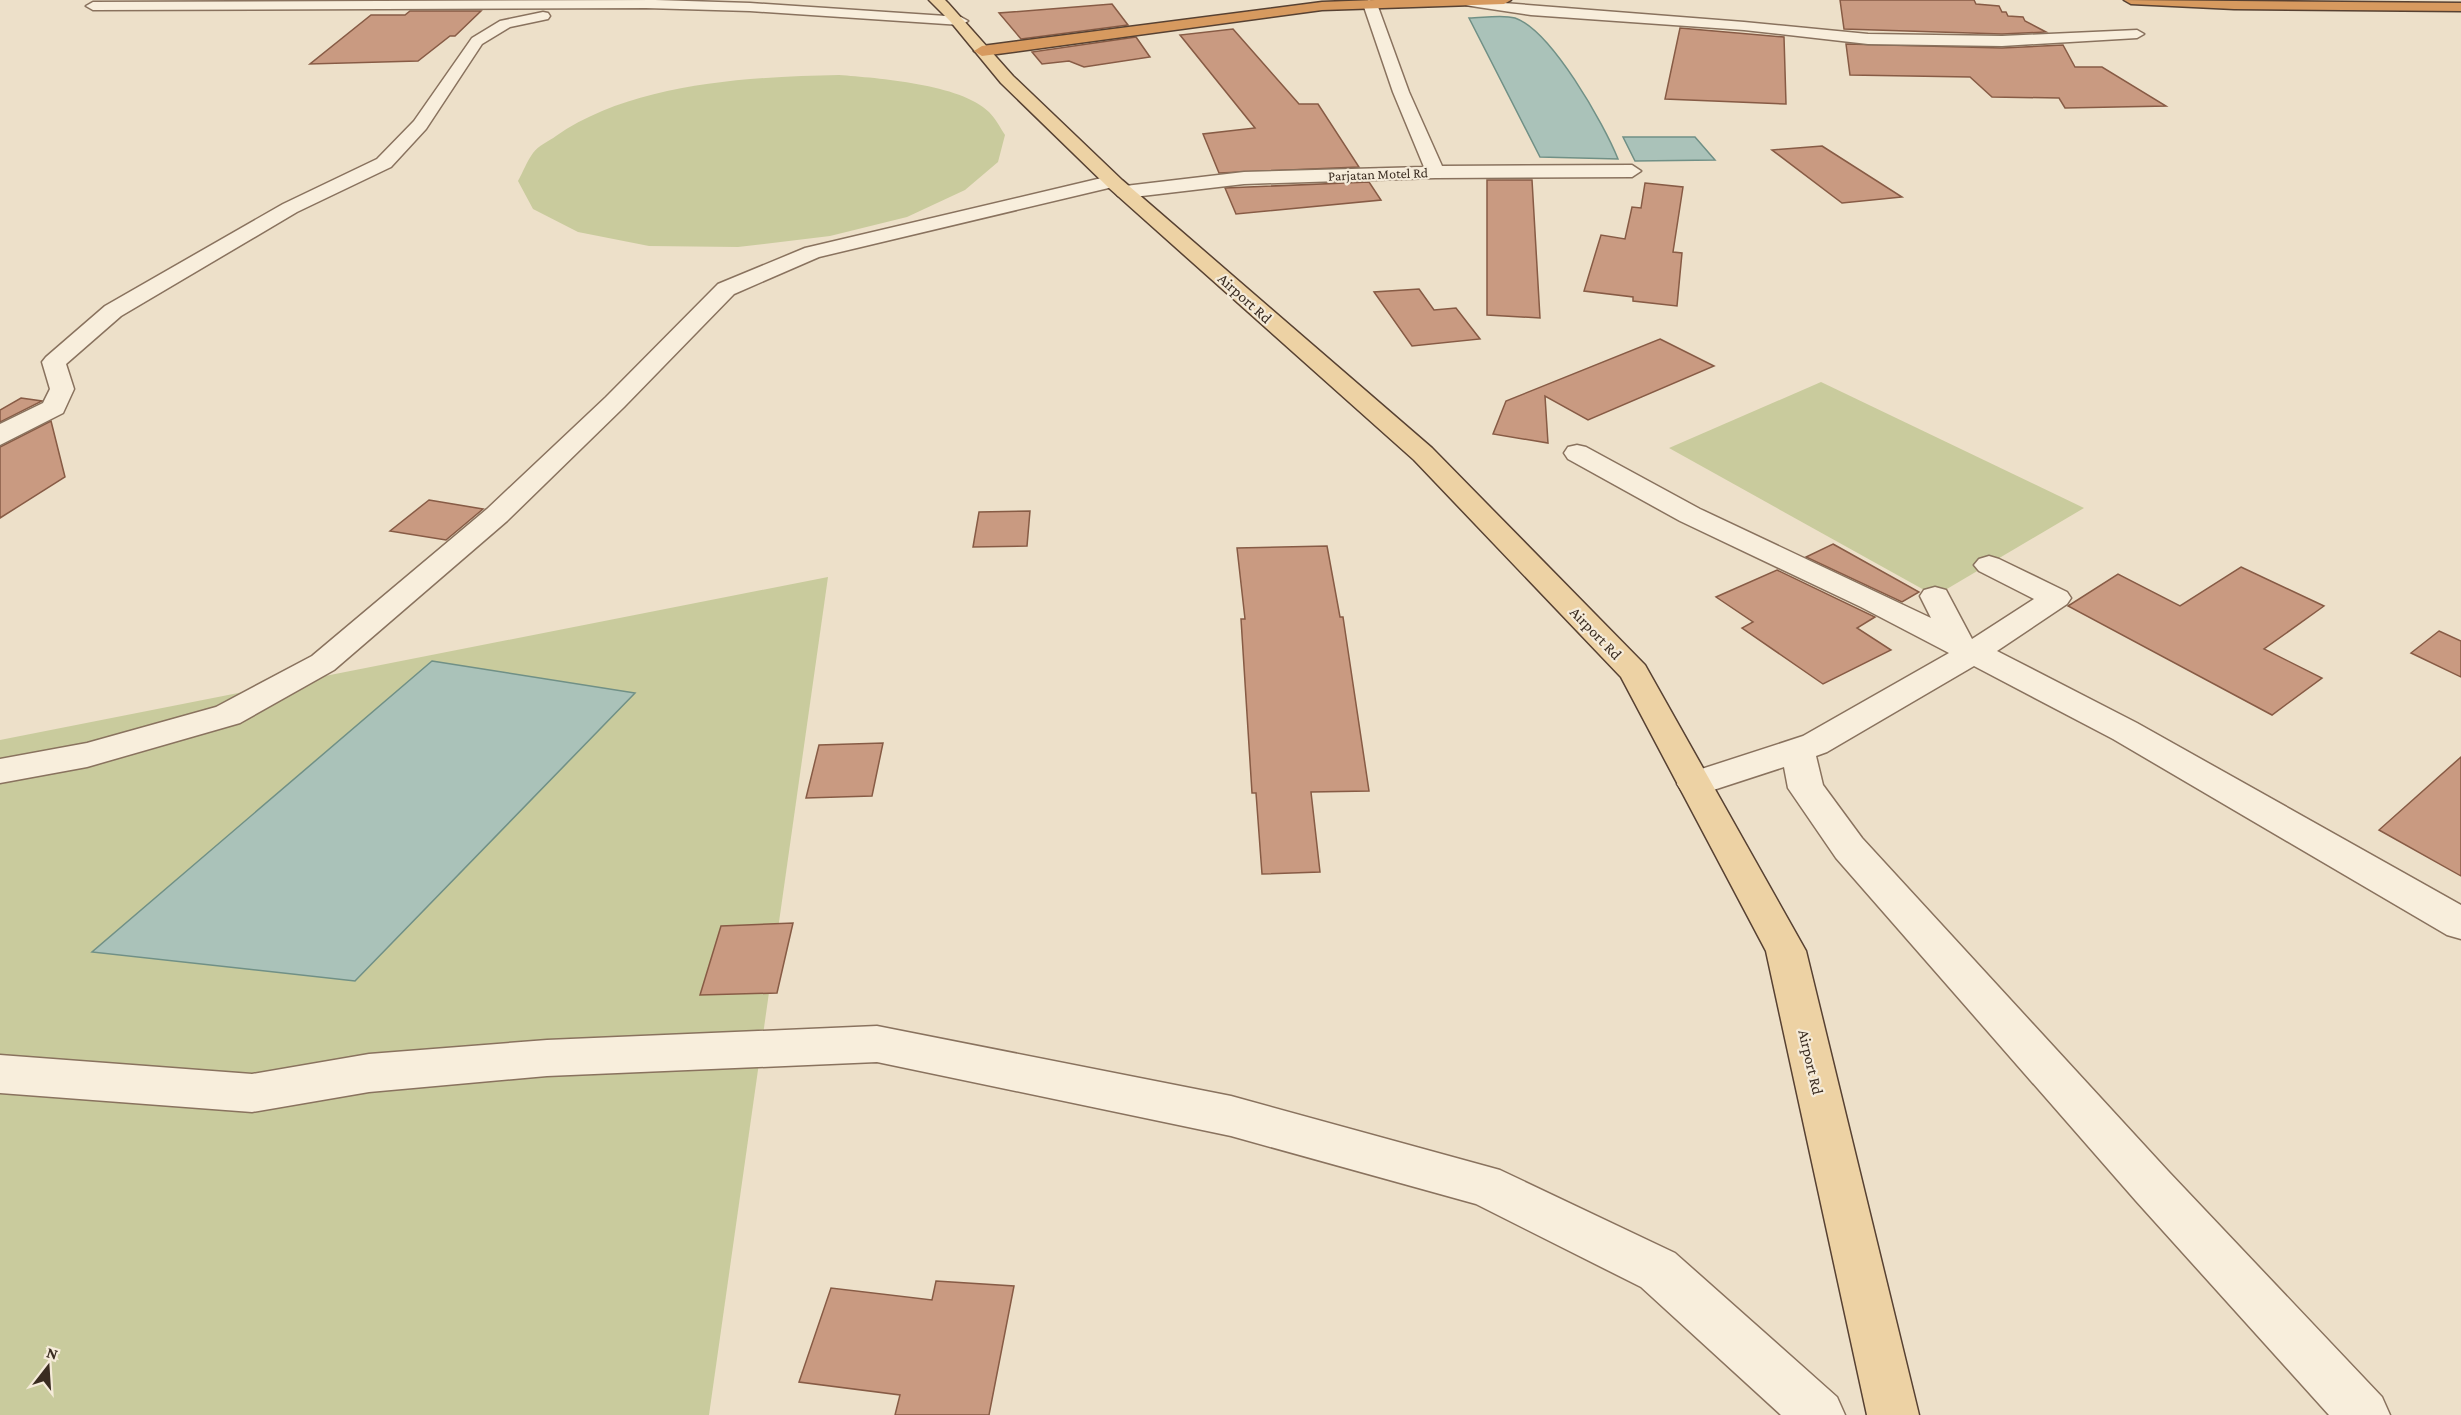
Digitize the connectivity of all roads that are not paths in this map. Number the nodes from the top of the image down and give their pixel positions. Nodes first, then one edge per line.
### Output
1 (936, 0) edge
2 (1504, 0) edge
3 (2132, 0) edge
4 (412, 2) edge
5 (1471, 2) junction
6 (273, 3) edge
7 (1321, 3) edge
8 (610, 4) junction
9 (1370, 4) junction
10 (93, 6) dead end
11 (2461, 7) edge
12 (961, 21) junction
13 (2137, 34) dead end
14 (1908, 40) junction
15 (982, 51) junction
16 (1926, 55) dead end
17 (1632, 171) dead end
18 (1435, 172) junction
19 (1118, 187) junction
20 (0, 437) edge
21 (1577, 453) dead end
22 (1989, 565) dead end
23 (1935, 596) dead end
24 (1967, 649) junction
25 (1798, 750) junction
26 (0, 771) edge
27 (1695, 784) junction
28 (2461, 924) edge
29 (0, 1074) edge
30 (1819, 1415) edge
31 (1893, 1415) edge
32 (2364, 1415) edge

1 - 12 main road, Airport Rd
2 - 5 highway
3 - 11 highway
4 - 6 street
4 - 8 street
5 - 9 highway
5 - 14 street
6 - 10 street
7 - 9 highway
7 - 15 highway
8 - 12 street
8 - 20 street
9 - 18 street
12 - 15 main road, Airport Rd
13 - 14 street
14 - 16 street
15 - 19 main road, Airport Rd
17 - 18 street, Parjatan Motel Rd
18 - 19 street, Parjatan Motel Rd
19 - 26 street, Parjatan Motel Rd
19 - 27 main road, Airport Rd
21 - 24 street
22 - 24 street
23 - 24 street
24 - 25 street
24 - 28 street
25 - 27 street
25 - 32 street
27 - 31 main road, Airport Rd
29 - 30 street

